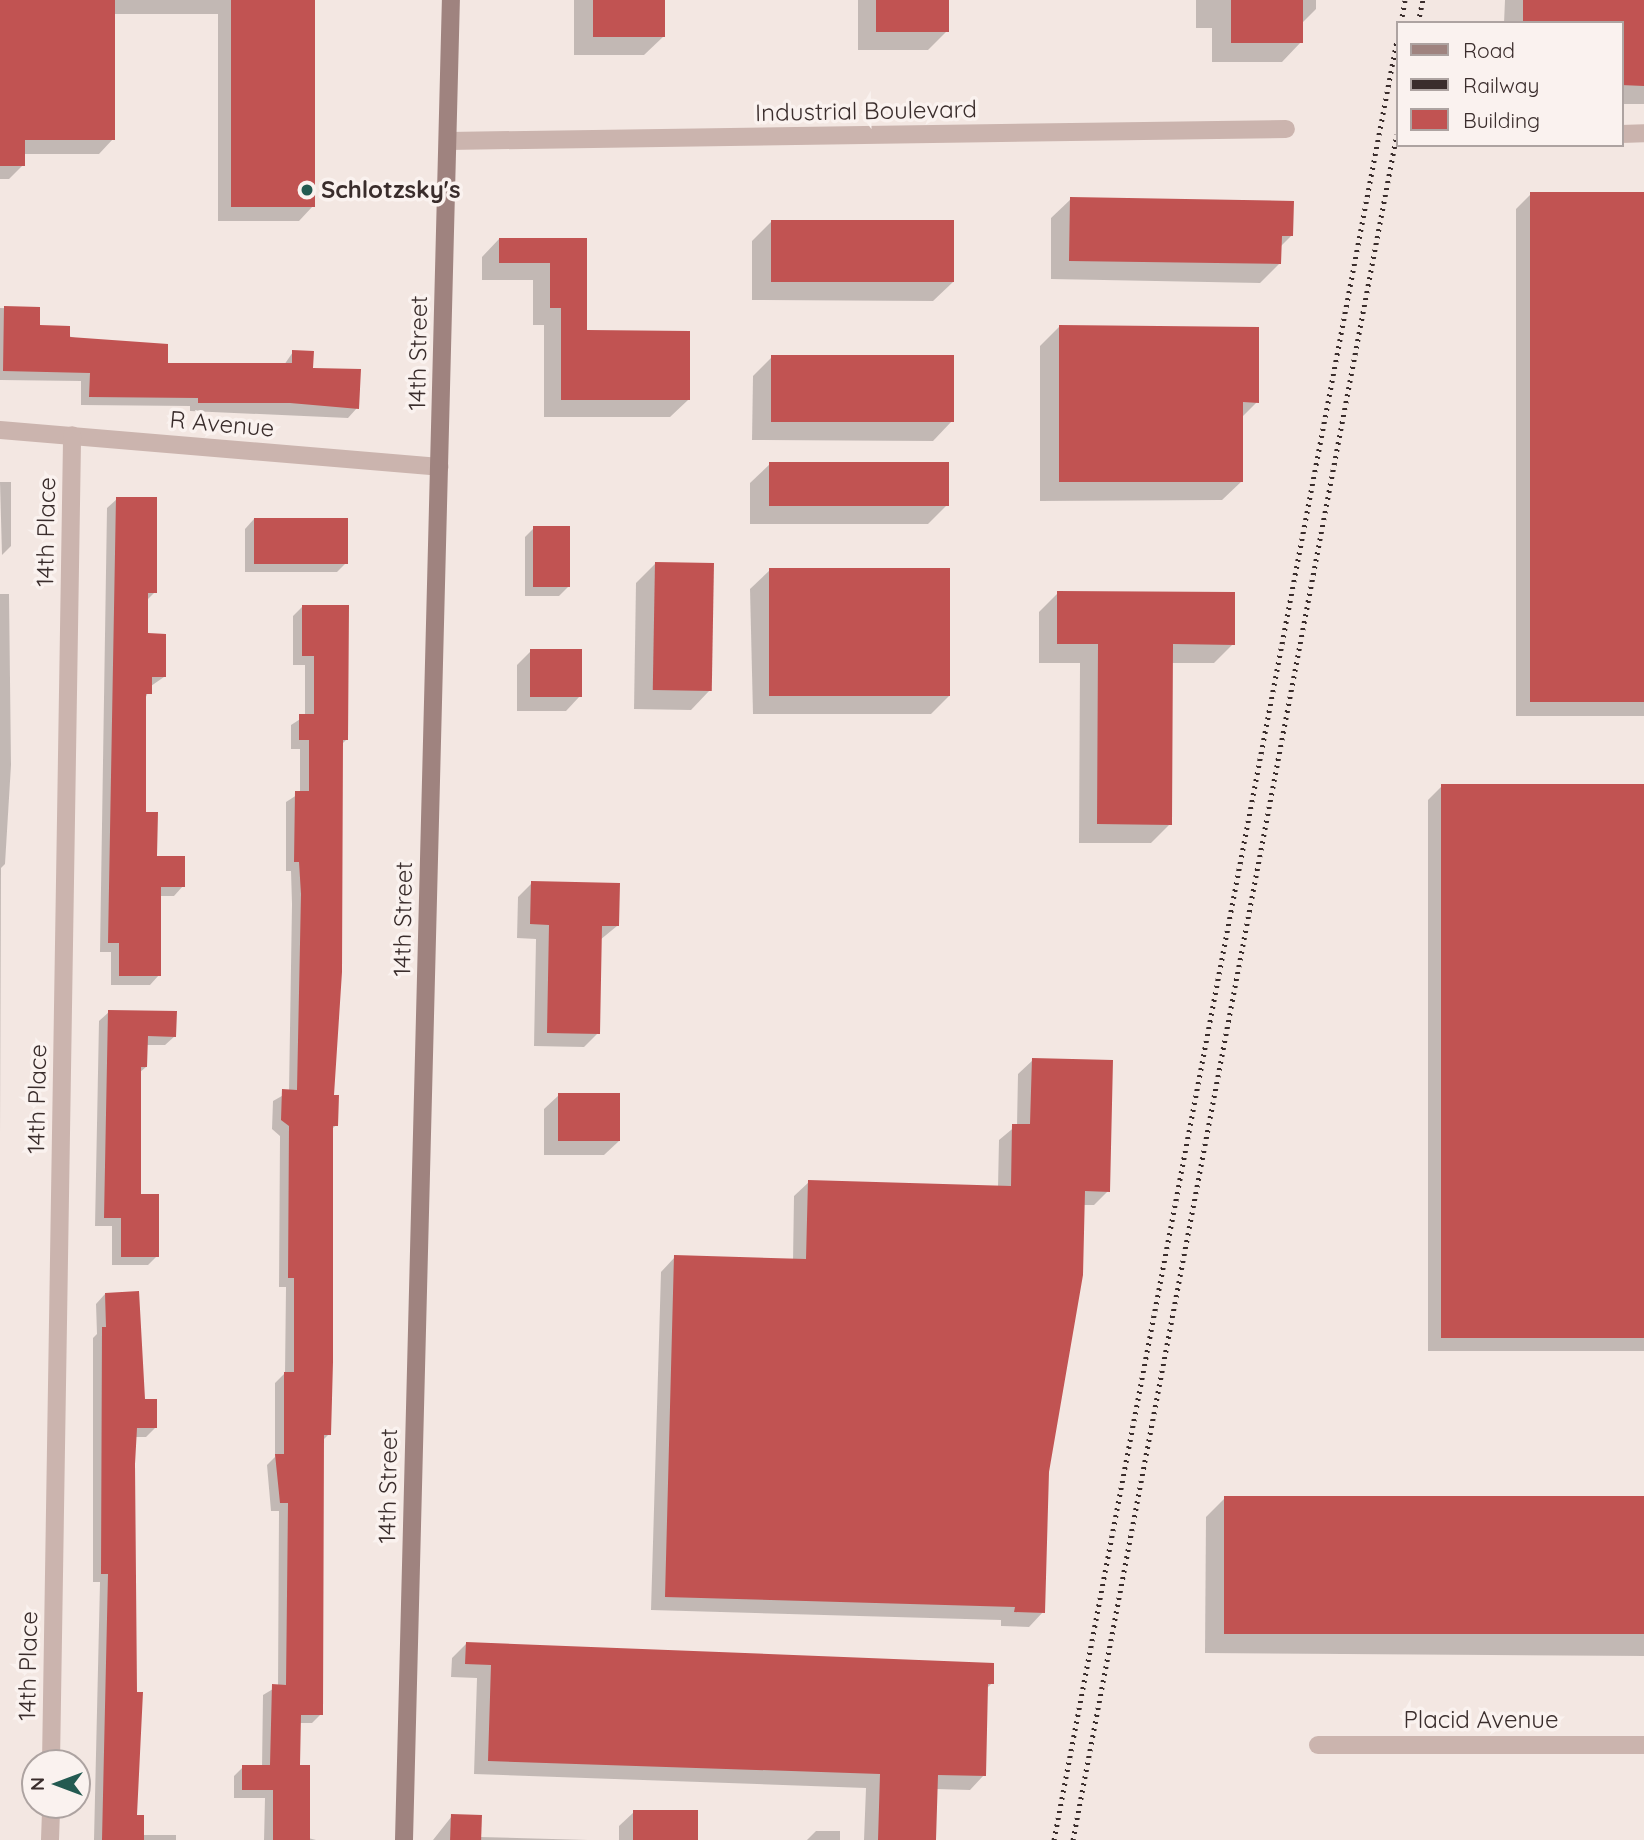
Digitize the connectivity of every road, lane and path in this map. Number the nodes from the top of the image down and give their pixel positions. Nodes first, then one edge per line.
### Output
1 (451, 0) edge
2 (1286, 129) dead end
3 (1623, 134) edge
4 (1644, 134) edge
5 (448, 141) junction
6 (0, 430) edge
7 (72, 435) junction
8 (439, 467) junction
9 (1318, 1745) dead end
10 (1644, 1745) edge
11 (51, 1749) edge
12 (51, 1819) edge
13 (50, 1840) edge
14 (404, 1840) edge

1 - 5 main road, 14th Street
2 - 5 street, Industrial Boulevard
3 - 4 street
5 - 8 main road, 14th Street
6 - 7 street, R Avenue
7 - 8 street, R Avenue
7 - 11 street, 14th Place
8 - 14 main road, 14th Street
9 - 10 street, Placid Avenue
12 - 13 street

